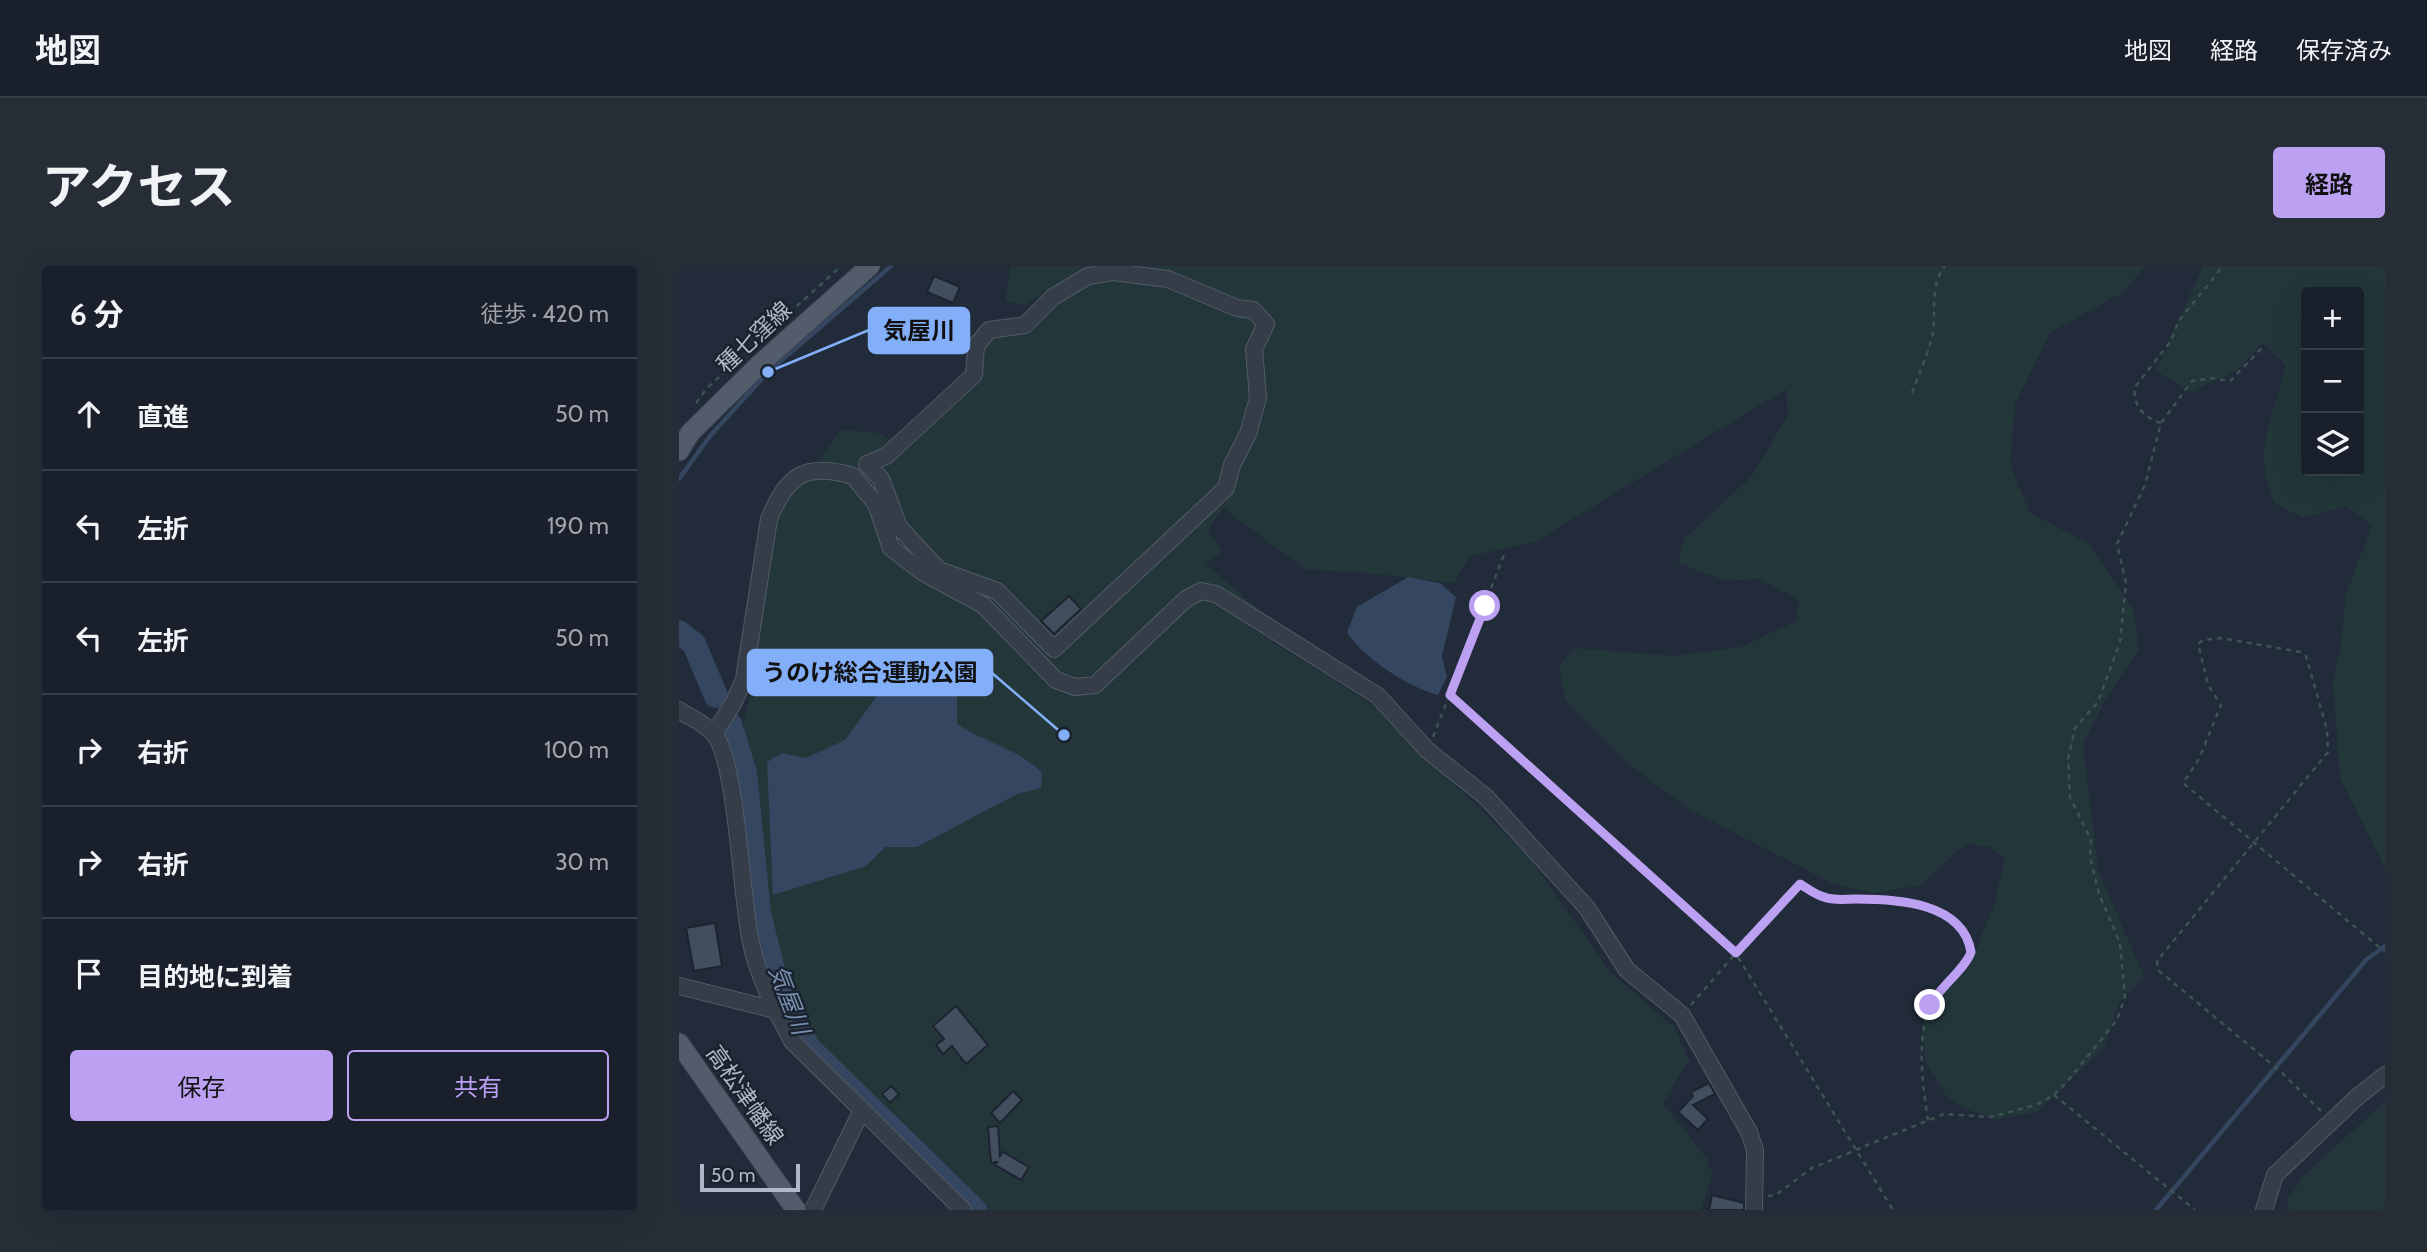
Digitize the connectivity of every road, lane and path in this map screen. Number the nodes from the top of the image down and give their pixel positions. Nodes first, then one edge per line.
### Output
1 (870, 266) edge
2 (1945, 266) edge
3 (2223, 266) edge
4 (2262, 348) dead end
5 (1912, 393) dead end
6 (2161, 423) junction
7 (679, 451) edge
8 (886, 456) joint
9 (1505, 552) dead end
10 (1450, 695) junction
11 (679, 710) edge
12 (714, 734) junction
13 (1427, 750) junction
14 (2254, 843) junction
15 (1736, 953) junction
16 (2385, 953) edge
17 (679, 986) edge
18 (775, 1010) junction
19 (1682, 1015) junction
20 (679, 1043) edge
21 (2385, 1075) edge
22 (2054, 1095) junction
23 (862, 1110) junction
24 (1928, 1120) junction
25 (2331, 1121) junction
26 (1754, 1204) edge
27 (796, 1210) edge
28 (813, 1210) edge
29 (963, 1210) edge
30 (1893, 1210) edge
31 (2195, 1210) edge
32 (2264, 1210) edge

1 - 7 main road, 種七窪線
2 - 5 path
3 - 6 path
4 - 6 path
6 - 22 path
8 - 8 street
9 - 10 path
10 - 13 path
10 - 15 path
11 - 12 street
12 - 13 street
12 - 18 street
13 - 19 street
14 - 14 path
14 - 16 path
14 - 25 path
15 - 19 path
15 - 24 path
15 - 30 path
17 - 18 street
18 - 23 street
19 - 26 street
20 - 27 main road, 高松津幡線
21 - 25 street
22 - 24 path
22 - 31 path
23 - 28 street
23 - 29 street
24 - 26 path, bridge
25 - 32 street

